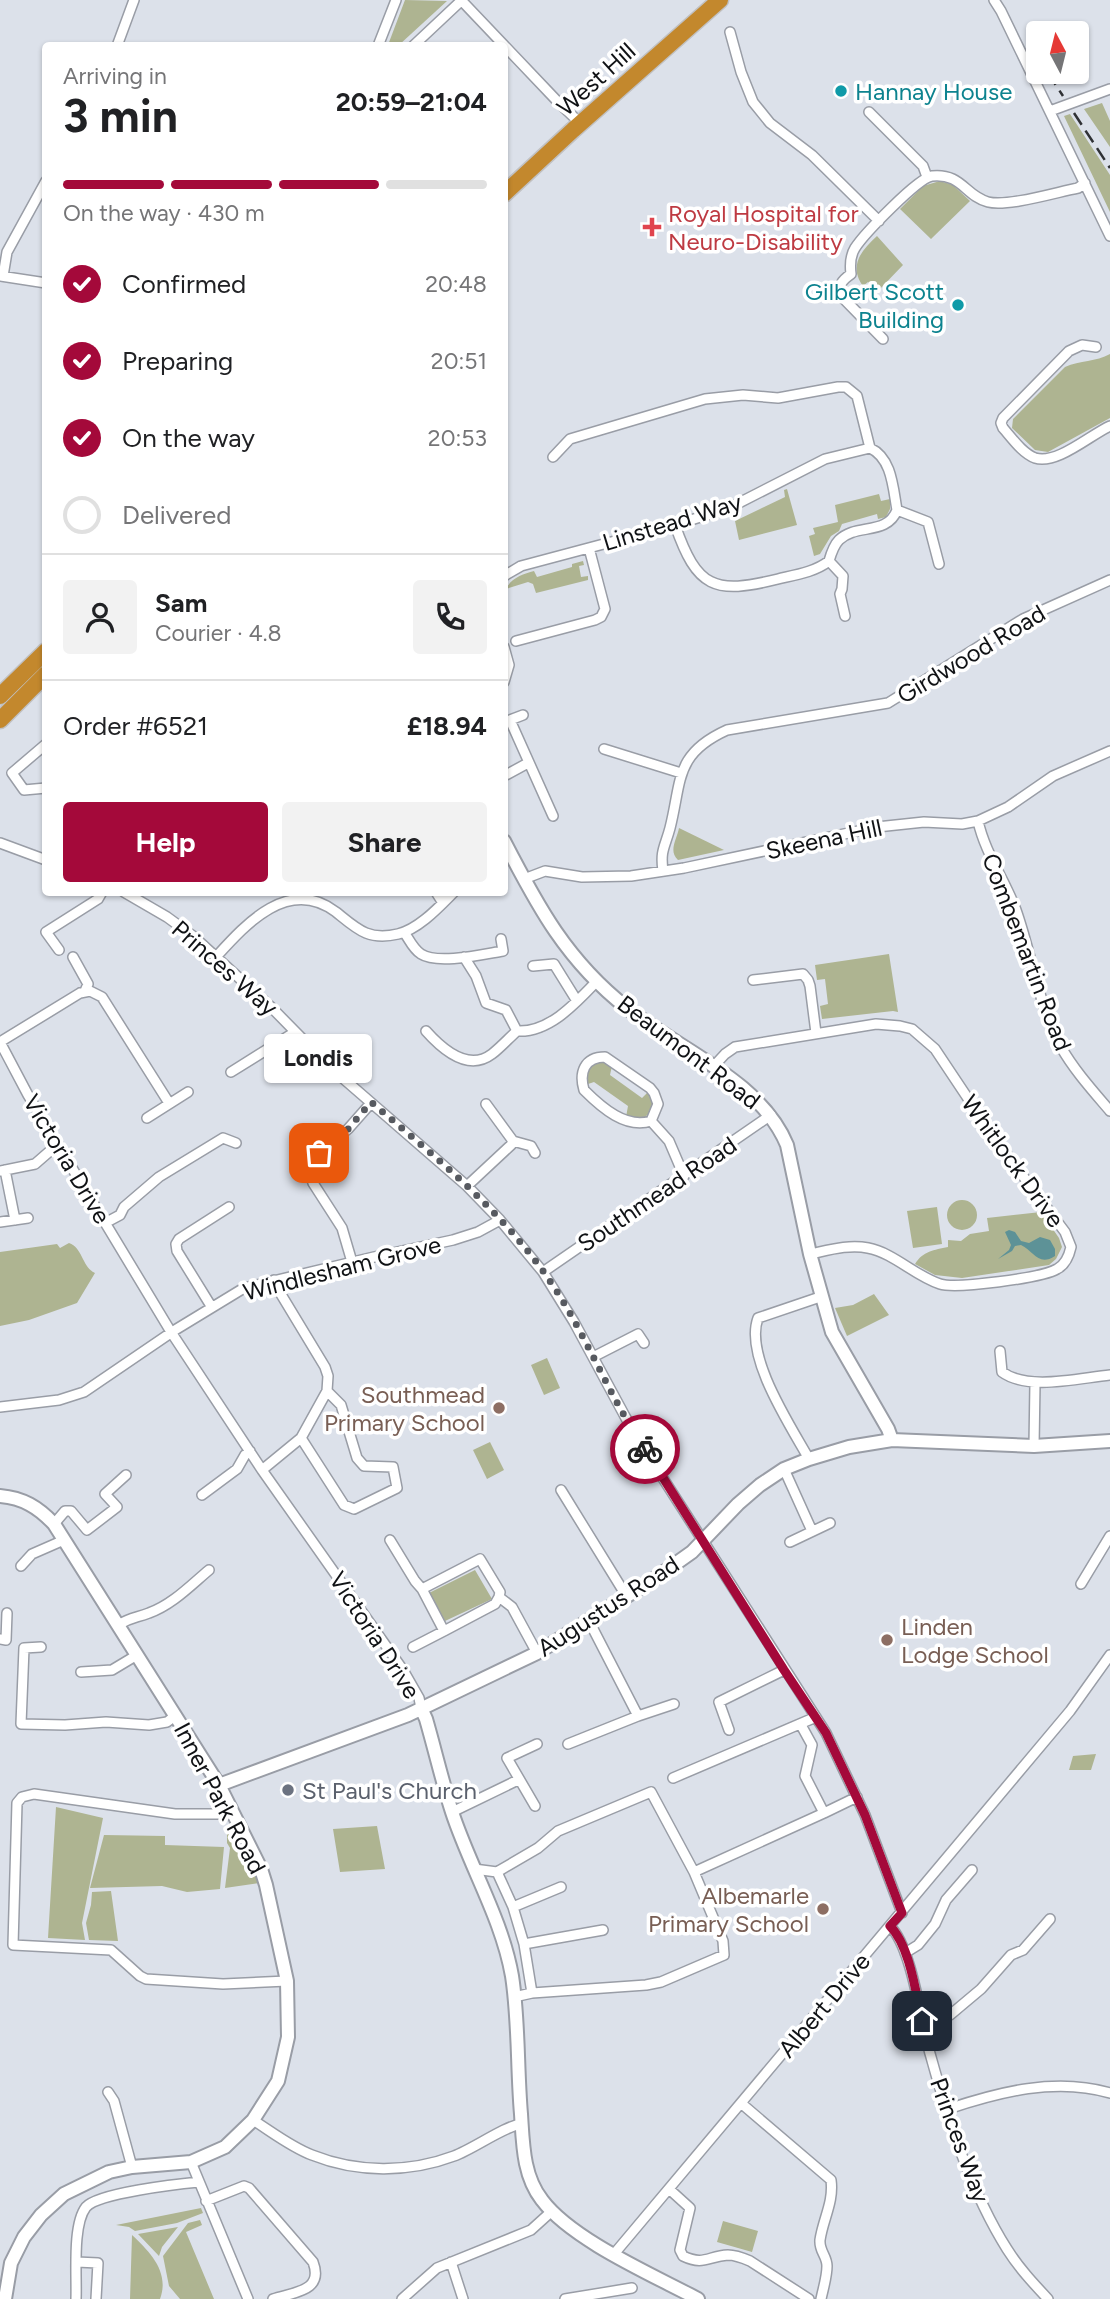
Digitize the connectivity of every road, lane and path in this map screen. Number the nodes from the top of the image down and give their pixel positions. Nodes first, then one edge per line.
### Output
1 (134, 0) edge
2 (396, 0) edge
3 (461, 0) edge
4 (720, 0) edge
5 (994, 0) edge
6 (730, 32) dead end
7 (118, 42) edge
8 (380, 42) edge
9 (417, 42) edge
10 (501, 42) edge
11 (508, 49) edge
12 (1109, 92) edge
13 (1050, 111) junction
14 (869, 112) dead end
15 (580, 123) junction
16 (927, 177) junction
17 (1085, 183) junction
18 (42, 188) edge
19 (508, 190) edge
20 (878, 221) junction
21 (1110, 236) edge
22 (1, 276) edge
23 (42, 282) edge
24 (883, 339) dead end
25 (1096, 347) dead end
26 (1110, 426) edge
27 (870, 448) junction
28 (553, 457) dead end
29 (897, 510) junction
30 (675, 525) junction
31 (589, 548) junction
32 (829, 561) junction
33 (939, 565) dead end
34 (508, 574) edge
35 (1110, 580) edge
36 (845, 616) dead end
37 (516, 641) dead end
38 (42, 655) edge
39 (42, 678) edge
40 (0, 696) edge
41 (523, 715) dead end
42 (0, 720) edge
43 (42, 748) edge
44 (604, 749) dead end
45 (1110, 751) edge
46 (528, 763) junction
47 (681, 773) junction
48 (508, 774) edge
49 (42, 788) edge
50 (553, 816) dead end
51 (978, 821) junction
52 (0, 843) edge
53 (508, 848) edge
54 (42, 859) edge
55 (663, 871) junction
56 (524, 878) junction
57 (100, 896) edge
58 (131, 896) edge
59 (439, 896) edge
60 (450, 896) edge
61 (443, 903) junction
62 (404, 932) junction
63 (501, 939) dead end
64 (59, 950) dead end
65 (73, 957) dead end
66 (464, 957) junction
67 (215, 958) junction
68 (533, 966) dead end
69 (753, 980) dead end
70 (597, 981) junction
71 (85, 991) junction
72 (577, 1001) junction
73 (295, 1031) junction
74 (426, 1031) dead end
75 (517, 1031) junction
76 (816, 1033) junction
77 (0, 1042) edge
78 (713, 1067) junction
79 (231, 1072) dead end
80 (187, 1092) dead end
81 (371, 1102) junction
82 (169, 1103) junction
83 (486, 1104) dead end
84 (1110, 1111) edge
85 (771, 1115) junction
86 (147, 1118) dead end
87 (651, 1121) junction
88 (513, 1141) junction
89 (236, 1143) dead end
90 (58, 1144) junction
91 (535, 1153) dead end
92 (2, 1170) edge
93 (684, 1176) junction
94 (467, 1186) junction
95 (229, 1207) dead end
96 (28, 1218) dead end
97 (15, 1220) junction
98 (500, 1220) junction
99 (0, 1222) edge
100 (105, 1223) junction
101 (810, 1254) junction
102 (352, 1262) junction
103 (543, 1272) junction
104 (274, 1280) junction
105 (820, 1297) junction
106 (211, 1306) junction
107 (172, 1332) junction
108 (644, 1343) dead end
109 (1000, 1352) dead end
110 (593, 1357) junction
111 (1110, 1376) edge
112 (1035, 1383) junction
113 (327, 1391) junction
114 (0, 1407) edge
115 (300, 1438) junction
116 (892, 1440) junction
117 (1110, 1441) edge
118 (1034, 1446) junction
119 (250, 1451) junction
120 (809, 1459) junction
121 (262, 1469) junction
122 (784, 1469) junction
123 (126, 1475) dead end
124 (561, 1490) dead end
125 (202, 1495) dead end
126 (0, 1496) edge
127 (830, 1523) dead end
128 (54, 1524) junction
129 (813, 1531) junction
130 (1110, 1536) edge
131 (390, 1539) dead end
132 (64, 1540) junction
133 (702, 1542) junction
134 (790, 1542) dead end
135 (21, 1566) dead end
136 (209, 1570) dead end
137 (1081, 1584) dead end
138 (422, 1589) junction
139 (499, 1597) junction
140 (627, 1597) junction
141 (7, 1613) dead end
142 (589, 1621) junction
143 (118, 1625) junction
144 (444, 1631) junction
145 (0, 1639) edge
146 (41, 1647) dead end
147 (413, 1647) dead end
148 (537, 1653) junction
149 (137, 1655) junction
150 (1110, 1655) edge
151 (784, 1670) junction
152 (81, 1672) dead end
153 (674, 1704) dead end
154 (421, 1708) junction
155 (176, 1715) junction
156 (638, 1716) junction
157 (816, 1717) junction
158 (801, 1725) junction
159 (729, 1730) dead end
160 (537, 1744) dead end
161 (568, 1744) dead end
162 (673, 1778) dead end
163 (518, 1780) junction
164 (219, 1785) junction
165 (857, 1797) junction
166 (534, 1807) dead end
167 (452, 1812) junction
168 (824, 1813) junction
169 (234, 1814) junction
170 (474, 1869) junction
171 (972, 1870) dead end
172 (497, 1872) junction
173 (694, 1872) junction
174 (561, 1887) dead end
175 (513, 1907) junction
176 (902, 1913) junction
177 (1050, 1919) dead end
178 (890, 1926) junction
179 (603, 1930) dead end
180 (524, 1944) junction
181 (905, 1953) junction
182 (288, 1981) junction
183 (532, 1993) junction
184 (514, 1997) junction
185 (922, 2021) junction
186 (108, 2091) dead end
187 (1110, 2093) edge
188 (742, 2104) junction
189 (948, 2109) junction
190 (253, 2119) junction
191 (521, 2124) junction
192 (191, 2162) junction
193 (132, 2167) junction
194 (199, 2182) junction
195 (669, 2189) junction
196 (206, 2202) junction
197 (552, 2211) junction
198 (614, 2254) junction
199 (77, 2262) junction
200 (451, 2262) junction
201 (632, 2288) dead end
202 (5, 2299) edge
203 (76, 2299) edge
204 (96, 2299) edge
205 (248, 2299) edge
206 (274, 2299) edge
207 (402, 2299) edge
208 (463, 2299) edge
209 (565, 2299) edge
210 (698, 2299) edge
211 (809, 2299) edge
212 (821, 2299) edge
213 (1048, 2299) edge

1 - 7 street
2 - 8 street
3 - 9 street
3 - 10 street
4 - 15 highway, West Hill
5 - 13 street
6 - 20 street
11 - 15 street
12 - 13 street
13 - 17 street
14 - 16 street
15 - 19 highway, West Hill
16 - 17 street
16 - 20 street
17 - 21 street
18 - 22 street
20 - 24 street
22 - 23 street
25 - 26 street
27 - 28 street
27 - 29 street
27 - 30 street, Linstead Way
29 - 32 street
29 - 33 street
30 - 31 street, Linstead Way
30 - 32 street
31 - 34 street, Linstead Way
31 - 37 street
32 - 36 street
35 - 47 street, Girdwood Road
38 - 40 highway
39 - 42 highway
41 - 46 street
43 - 49 street
44 - 47 street
45 - 51 street, Skeena Hill
46 - 48 street
46 - 50 street
47 - 55 street, Girdwood Road
51 - 55 street, Skeena Hill
51 - 84 street, Combemartin Road
52 - 54 street
53 - 56 street, Beaumont Road
55 - 56 street, Skeena Hill
56 - 70 street, Beaumont Road
57 - 64 street
58 - 67 street, Princes Way
59 - 61 street
60 - 61 street
61 - 62 street
62 - 66 street
62 - 67 street
63 - 66 street
65 - 71 street
66 - 75 street
67 - 73 street, Princes Way
68 - 72 street
69 - 76 street
70 - 72 street
70 - 78 street, Beaumont Road
71 - 77 street
71 - 82 street
72 - 75 street
73 - 79 street
73 - 81 street, Princes Way
74 - 75 street
76 - 78 street, Whitlock Drive
76 - 101 street, Whitlock Drive
77 - 90 street, Victoria Drive
78 - 85 street, Beaumont Road
80 - 82 street
81 - 94 street, Princes Way
81 - 102 street
82 - 86 street
83 - 88 street
85 - 93 street, Southmead Road
85 - 101 street, Beaumont Road
87 - 87 street
87 - 93 street
88 - 91 street
88 - 94 street
89 - 100 street
90 - 92 street
90 - 100 street, Victoria Drive
92 - 97 street
93 - 103 street, Southmead Road
94 - 98 street, Princes Way
95 - 106 street
96 - 97 street
97 - 99 street
98 - 102 street, Windlesham Grove
98 - 103 street, Princes Way
100 - 107 street, Victoria Drive
101 - 105 street, Beaumont Road
102 - 104 street, Windlesham Grove
103 - 110 street, Princes Way
104 - 106 street, Windlesham Grove
104 - 113 street
105 - 116 street, Beaumont Road
105 - 120 street
106 - 107 street, Windlesham Grove
107 - 114 street, Windlesham Grove
107 - 119 street, Victoria Drive
108 - 110 street
109 - 112 street
110 - 133 street, Princes Way
111 - 112 street
112 - 118 street
113 - 115 street
113 - 115 street
115 - 121 street
116 - 118 street, Augustus Road
116 - 120 street, Augustus Road
117 - 118 street, Augustus Road
119 - 121 street, Victoria Drive
119 - 125 street
120 - 122 street, Augustus Road
121 - 154 street, Victoria Drive
122 - 129 street
122 - 133 street, Augustus Road
123 - 128 street
124 - 140 street
126 - 128 street, Inner Park Road
127 - 129 street
128 - 132 street, Inner Park Road
129 - 134 street
130 - 137 street
131 - 138 street
132 - 135 street
132 - 143 street, Inner Park Road
133 - 140 street, Augustus Road
133 - 151 street, Princes Way
136 - 143 street
138 - 139 street
138 - 144 street
139 - 144 street
139 - 148 street
140 - 142 street, Augustus Road
141 - 145 street
142 - 148 street, Augustus Road
142 - 156 street
143 - 149 street, Inner Park Road
144 - 147 street
146 - 155 street
148 - 154 street, Augustus Road
149 - 152 street
149 - 155 street, Inner Park Road
150 - 176 street, Albert Drive
151 - 157 street, Princes Way
151 - 159 street
153 - 156 street
154 - 164 street, Augustus Road
154 - 167 street, Victoria Drive
155 - 164 street, Inner Park Road
156 - 161 street
157 - 158 street
157 - 165 street, Princes Way
158 - 162 street
158 - 168 street
160 - 163 street
163 - 166 street
163 - 167 street
164 - 169 street, Inner Park Road
165 - 168 street
165 - 176 street, Princes Way
167 - 170 street, Victoria Drive
168 - 173 street
169 - 182 street, Inner Park Road
169 - 182 street
170 - 172 street
170 - 184 street, Victoria Drive
171 - 181 street
172 - 173 street
172 - 175 street
173 - 183 street
174 - 175 street
175 - 180 street
176 - 178 street, Albert Drive
177 - 185 street
178 - 181 street, Princes Way
178 - 188 street, Albert Drive
179 - 180 street
180 - 183 street
181 - 185 street, Princes Way
182 - 190 street, Inner Park Road
183 - 184 street
184 - 191 street, Victoria Drive
185 - 189 street, Princes Way
186 - 193 street
187 - 189 street
188 - 195 street, Albert Drive
188 - 212 street
189 - 213 street, Princes Way
190 - 191 street
190 - 192 street, Inner Park Road
191 - 197 street, Victoria Drive
192 - 193 street, Inner Park Road
192 - 194 street
193 - 202 street, Inner Park Road
194 - 196 street
194 - 199 street
195 - 198 street, Albert Drive
195 - 211 street
196 - 205 street
196 - 206 street
197 - 198 street, Victoria Drive
197 - 200 street
198 - 210 street, Victoria Drive
199 - 203 street
199 - 204 street
200 - 207 street
200 - 208 street
201 - 209 street

